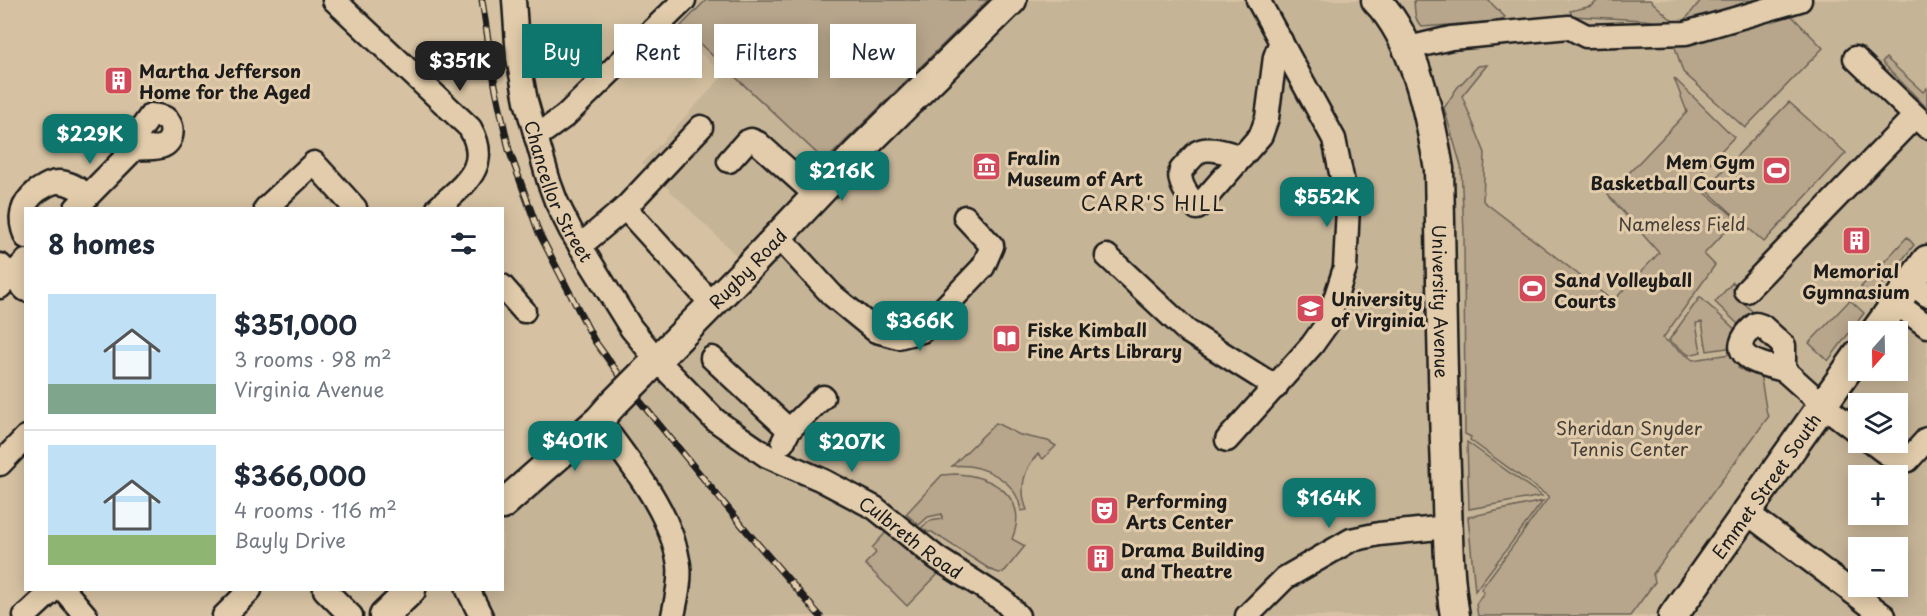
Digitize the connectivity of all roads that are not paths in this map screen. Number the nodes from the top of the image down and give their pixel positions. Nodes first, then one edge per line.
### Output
1 (334, 0) edge
2 (514, 0) edge
3 (684, 0) edge
4 (1012, 0) edge
5 (1258, 0) edge
6 (1800, 0) edge
7 (1384, 4) edge
8 (1281, 41) junction
9 (1409, 48) junction
10 (1855, 58) dead end
11 (1921, 121) edge
12 (701, 127) dead end
13 (536, 137) junction
14 (134, 149) dead end
15 (1242, 157) dead end
16 (729, 161) dead end
17 (816, 195) junction
18 (82, 202) edge
19 (441, 206) edge
20 (267, 207) edge
21 (355, 207) edge
22 (625, 208) junction
23 (965, 217) dead end
24 (24, 231) edge
25 (778, 236) junction
26 (580, 246) junction
27 (1107, 256) dead end
28 (1927, 260) edge
29 (504, 288) edge
30 (1746, 291) dead end
31 (1911, 294) edge
32 (712, 304) junction
33 (524, 311) dead end
34 (1885, 321) edge
35 (1927, 326) edge
36 (712, 358) dead end
37 (650, 368) junction
38 (1848, 369) edge
39 (1784, 370) dead end
40 (1276, 387) junction
41 (823, 397) dead end
42 (1823, 405) junction
43 (606, 412) junction
44 (1848, 424) edge
45 (789, 430) junction
46 (24, 439) edge
47 (1927, 439) edge
48 (1227, 440) dead end
49 (1886, 453) edge
50 (776, 460) junction
51 (0, 464) edge
52 (504, 503) edge
53 (1746, 512) junction
54 (1448, 526) junction
55 (52, 591) edge
56 (65, 591) edge
57 (249, 591) edge
58 (326, 591) edge
59 (410, 591) edge
60 (468, 591) edge
61 (25, 616) edge
62 (86, 616) edge
63 (224, 616) edge
64 (351, 616) edge
65 (384, 616) edge
66 (481, 616) edge
67 (673, 616) edge
68 (1018, 616) edge
69 (1247, 616) edge
70 (1455, 616) edge
71 (1672, 616) edge
72 (1884, 616) edge

1 - 19 street
2 - 13 street, Chancellor Street
3 - 13 street
4 - 17 main road, Rugby Road
5 - 8 street
6 - 9 street
7 - 9 main road, University Avenue
8 - 15 street
8 - 40 street
9 - 54 main road, University Avenue
10 - 11 street
11 - 30 street
12 - 22 street
13 - 26 street, Chancellor Street
14 - 18 street
16 - 17 street
17 - 25 main road, Rugby Road
18 - 24 street
20 - 21 street
22 - 26 street
22 - 32 street
23 - 25 street
25 - 32 main road, Rugby Road
26 - 37 street, Chancellor Street
27 - 40 street
28 - 31 main road
29 - 33 street
31 - 34 main road
31 - 35 street
32 - 37 main road, Rugby Road
36 - 45 street
37 - 43 main road, Rugby Road, bridge
37 - 50 street, Culbreth Road
38 - 42 main road, Emmet Street South
39 - 42 street
40 - 48 street
41 - 45 street
42 - 44 street
42 - 53 main road, Emmet Street South
43 - 52 main road, Rugby Road
43 - 67 street
45 - 50 street
46 - 51 street
47 - 49 street
50 - 68 street, Culbreth Road
53 - 71 main road, Emmet Street South
53 - 72 street
54 - 69 street
54 - 70 main road, University Avenue
55 - 61 street
56 - 62 street
57 - 63 street
58 - 64 street
59 - 65 main road
60 - 66 street

